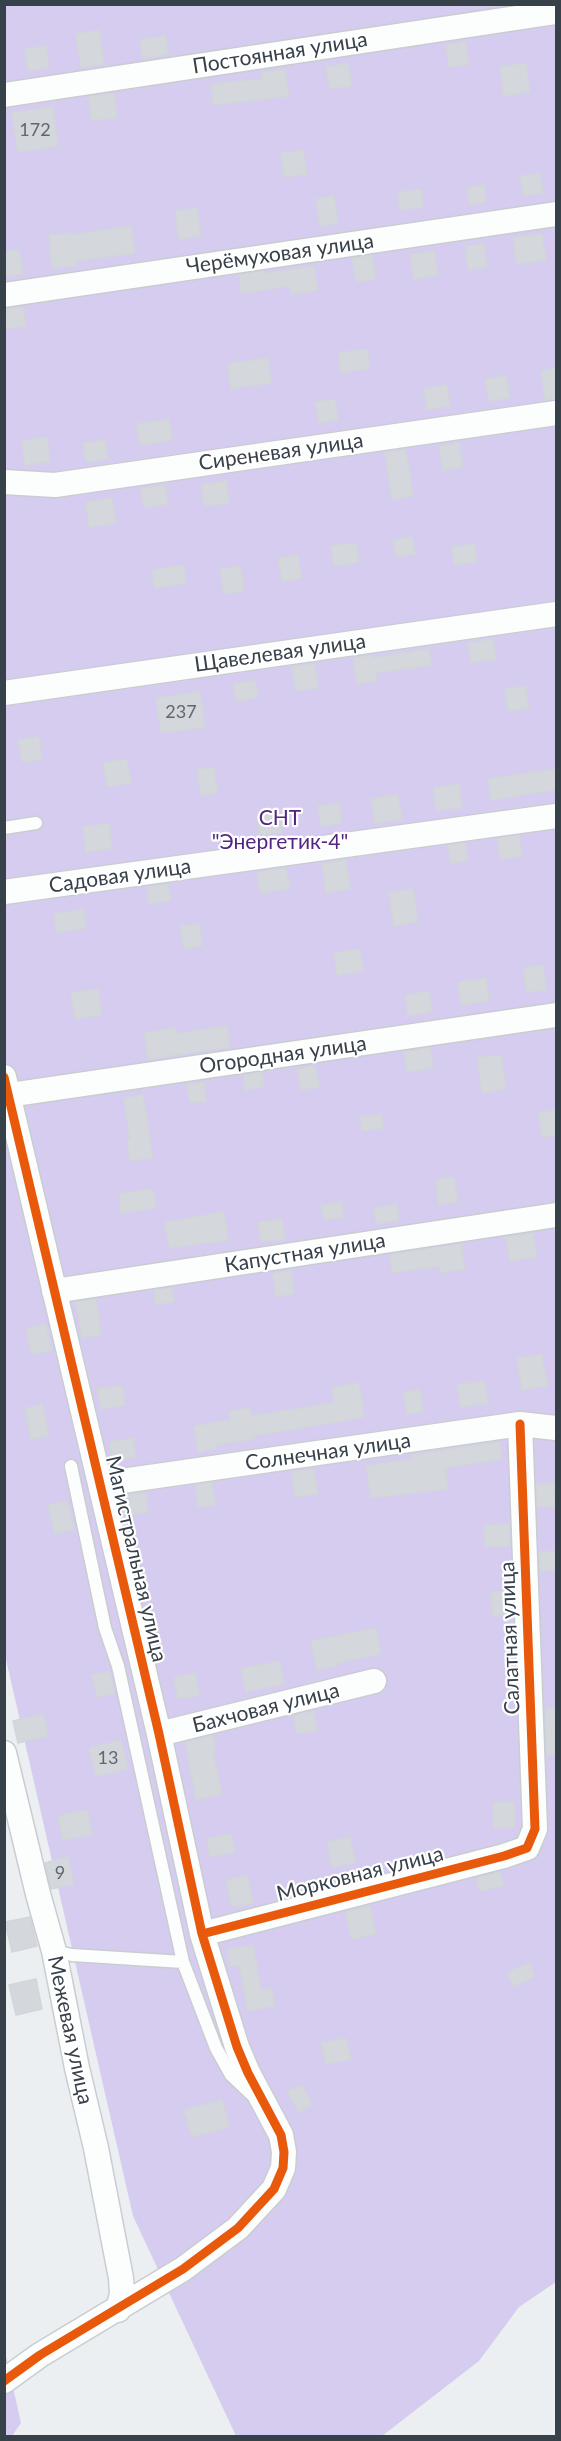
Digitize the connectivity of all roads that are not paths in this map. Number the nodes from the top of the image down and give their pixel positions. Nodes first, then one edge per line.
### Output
1 (556, 12) edge
2 (4, 94) edge
3 (556, 214) edge
4 (4, 295) edge
5 (556, 413) edge
6 (4, 482) edge
7 (556, 614) edge
8 (4, 693) edge
9 (556, 816) edge
10 (36, 823) dead end
11 (4, 828) edge
12 (4, 892) edge
13 (556, 1015) edge
14 (7, 1086) edge
15 (556, 1215) edge
16 (54, 1291) junction
17 (520, 1425) junction
18 (556, 1428) edge
19 (71, 1466) dead end
20 (101, 1484) junction
21 (374, 1681) dead end
22 (159, 1734) junction
23 (4, 1753) edge
24 (527, 1848) joint
25 (202, 1934) junction
26 (54, 1951) junction
27 (183, 1962) junction
28 (268, 2108) junction
29 (118, 2310) junction
30 (4, 2381) edge

1 - 2 street, Постоянная улица
3 - 4 street, Черёмуховая улица
5 - 6 street, Сиреневая улица
7 - 8 street, Щавелевая улица
9 - 12 street, Садовая улица
10 - 11 lane
13 - 14 street, Огородная улица
14 - 16 street, Магистральная улица
15 - 16 street, Капустная улица
16 - 20 street, Магистральная улица
17 - 18 street, Солнечная улица
17 - 20 street, Солнечная улица
17 - 24 street, Салатная улица
19 - 27 lane
20 - 22 street, Магистральная улица
21 - 22 street, Бахчовая улица
22 - 25 street, Магистральная улица
23 - 26 street, Межевая улица
24 - 25 street, Морковная улица
25 - 28 street, Магистральная улица
26 - 27 lane
26 - 29 street, Межевая улица
27 - 28 lane
28 - 29 street, Магистральная улица
29 - 30 street, Магистральная улица

